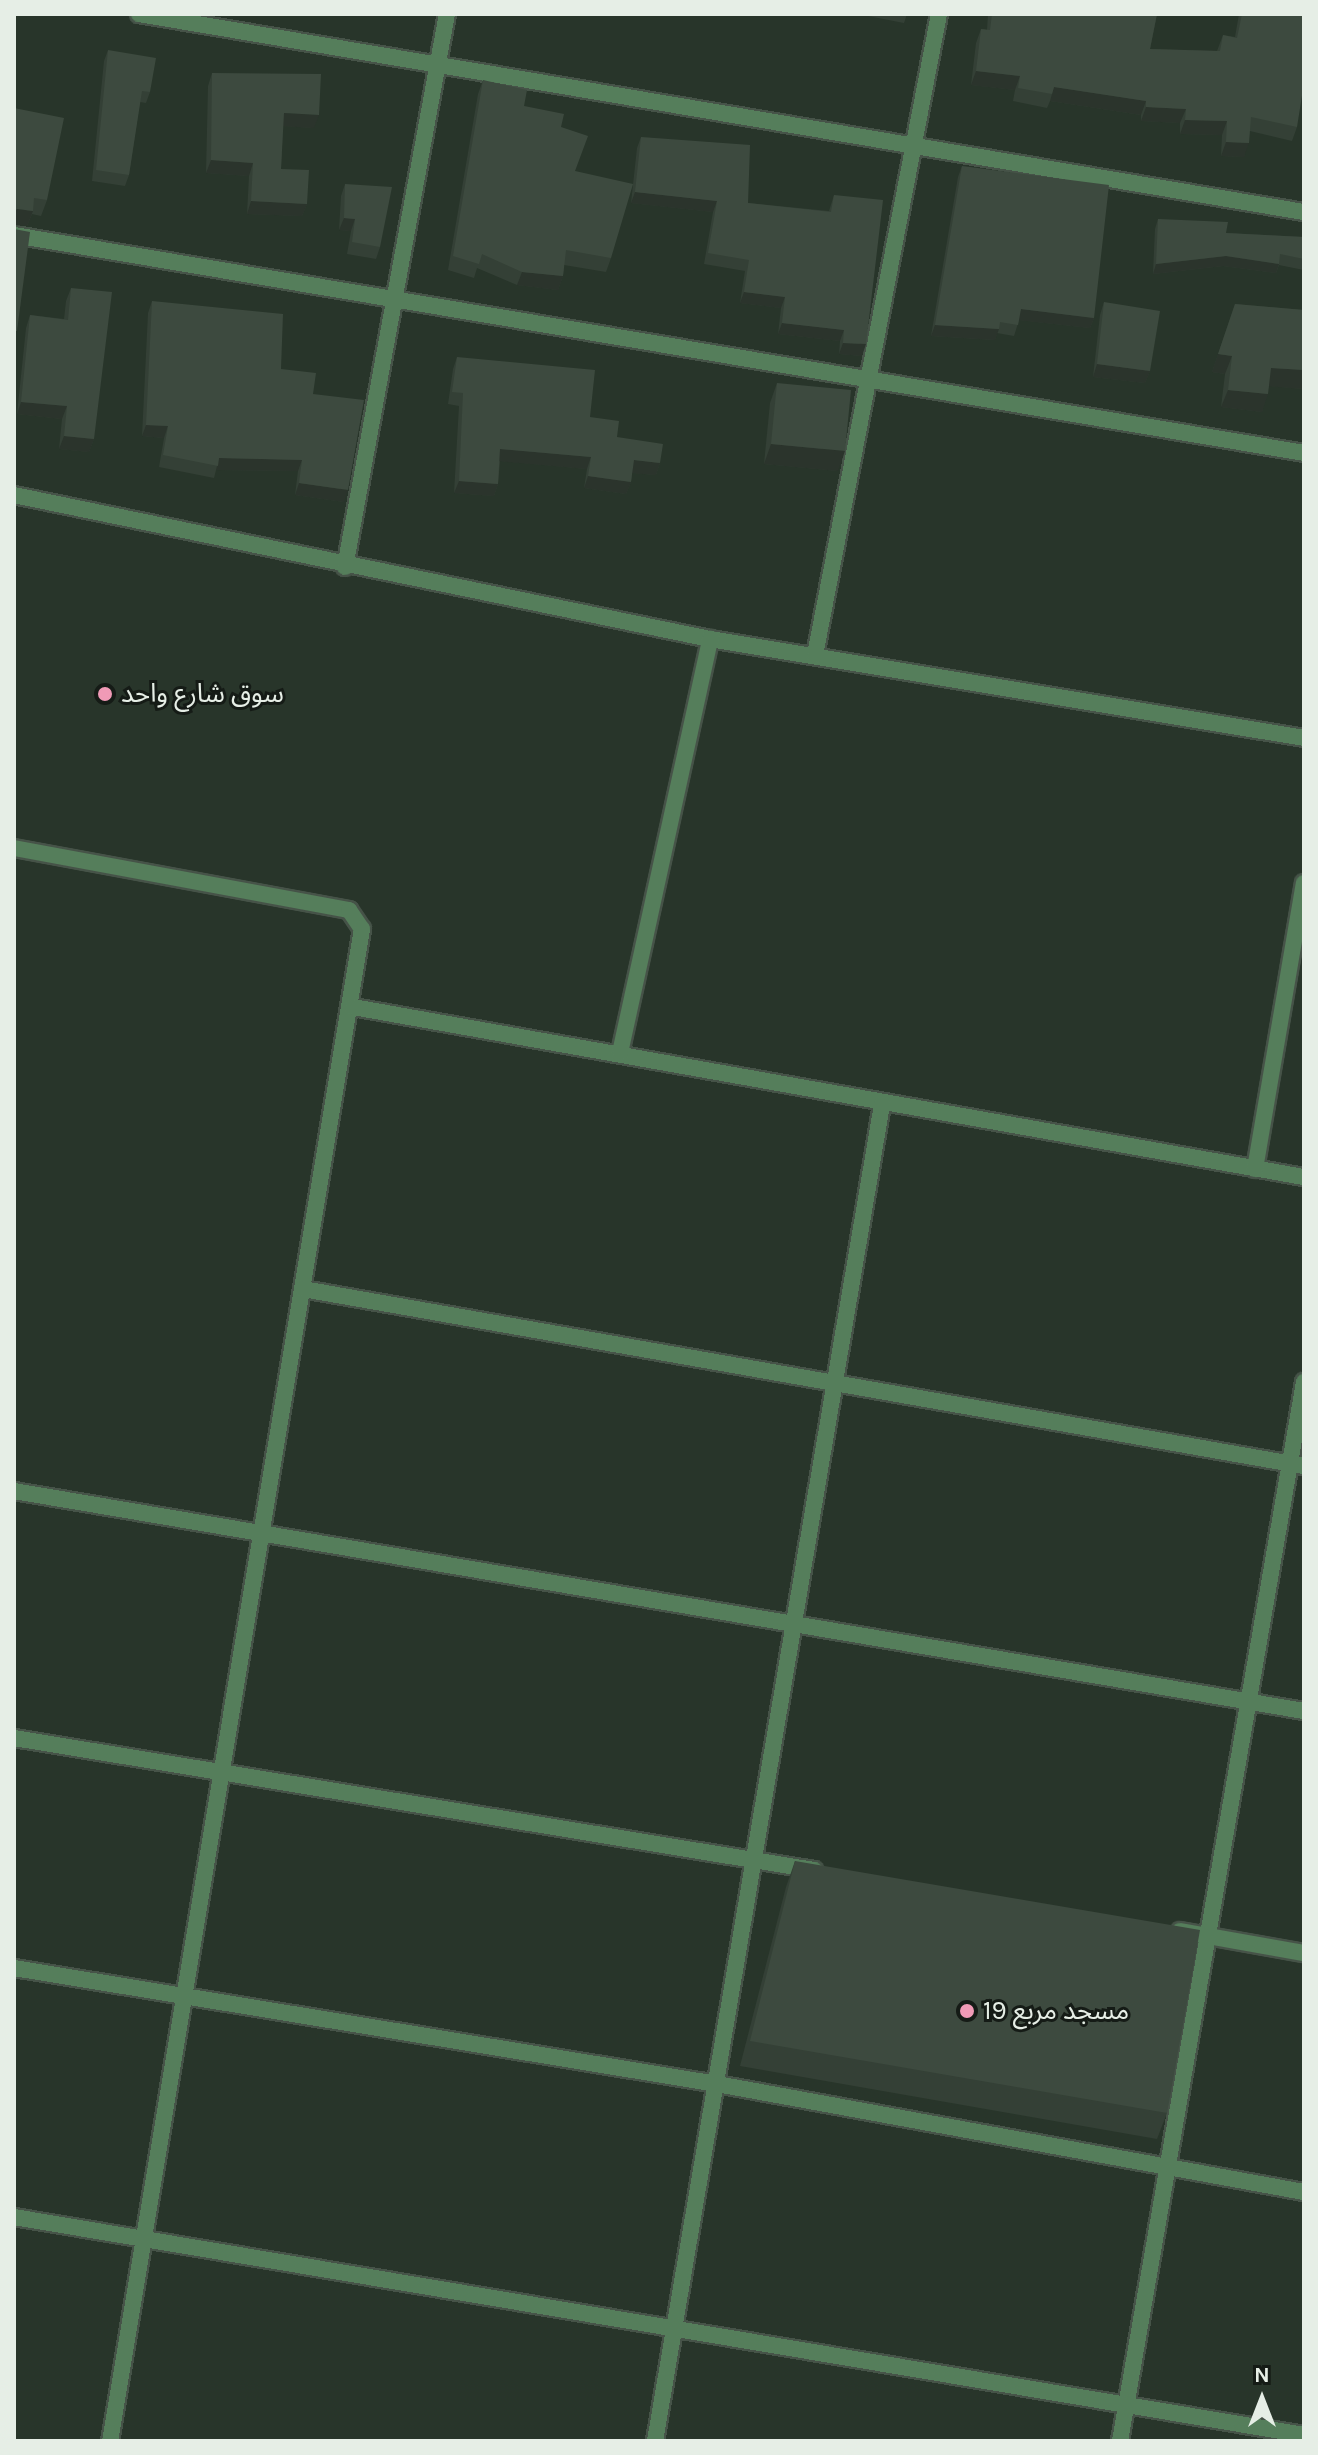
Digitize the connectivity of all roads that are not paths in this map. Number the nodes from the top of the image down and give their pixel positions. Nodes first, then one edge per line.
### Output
1 (139, 14) edge
2 (447, 14) edge
3 (939, 14) edge
4 (436, 66) junction
5 (913, 149) junction
6 (1304, 212) edge
7 (14, 235) edge
8 (392, 298) junction
9 (873, 380) junction
10 (1304, 453) edge
11 (14, 495) edge
12 (345, 567) junction
13 (710, 639) junction
14 (815, 655) junction
15 (1304, 738) edge
16 (14, 848) edge
17 (1304, 883) edge
18 (353, 1007) junction
19 (620, 1053) junction
20 (882, 1104) junction
21 (1255, 1169) junction
22 (1304, 1177) edge
23 (303, 1289) junction
24 (1304, 1382) edge
25 (834, 1383) junction
26 (1297, 1465) edge
27 (14, 1491) edge
28 (261, 1534) junction
29 (792, 1623) junction
30 (1245, 1700) junction
31 (1304, 1711) edge
32 (14, 1738) edge
33 (220, 1772) junction
34 (758, 1861) junction
35 (835, 1873) edge
36 (1159, 1927) edge
37 (1206, 1935) junction
38 (1304, 1953) edge
39 (14, 1968) edge
40 (183, 1997) junction
41 (717, 2084) junction
42 (1164, 2166) junction
43 (1304, 2192) edge
44 (14, 2217) edge
45 (143, 2238) junction
46 (677, 2329) junction
47 (1126, 2404) junction
48 (1304, 2435) edge
49 (110, 2441) edge
50 (655, 2441) edge
51 (1120, 2441) edge

1 - 4 street
2 - 4 street
3 - 5 street
4 - 5 street
4 - 8 street
5 - 6 street
5 - 9 street
7 - 8 street
8 - 9 street
8 - 12 street
9 - 10 street
9 - 14 street
11 - 12 street
12 - 13 street
13 - 14 street
13 - 19 street
14 - 15 street
16 - 18 street
17 - 21 street
18 - 19 street
18 - 23 street
19 - 20 street
20 - 21 street
20 - 25 street
21 - 22 street
23 - 25 street
23 - 28 street
24 - 26 street
25 - 26 street
25 - 29 street
26 - 30 street
27 - 28 street
28 - 29 street
28 - 33 street
29 - 30 street
29 - 34 street
30 - 31 street
30 - 37 street
32 - 33 street
33 - 34 street
33 - 40 street
34 - 35 street
34 - 41 street
36 - 37 street
37 - 38 street
37 - 42 street
39 - 40 street
40 - 41 street
40 - 45 street
41 - 42 street
41 - 46 street
42 - 43 street
42 - 47 street
44 - 45 street
45 - 46 street
45 - 49 street
46 - 47 street
46 - 50 street
47 - 48 street
47 - 51 street

